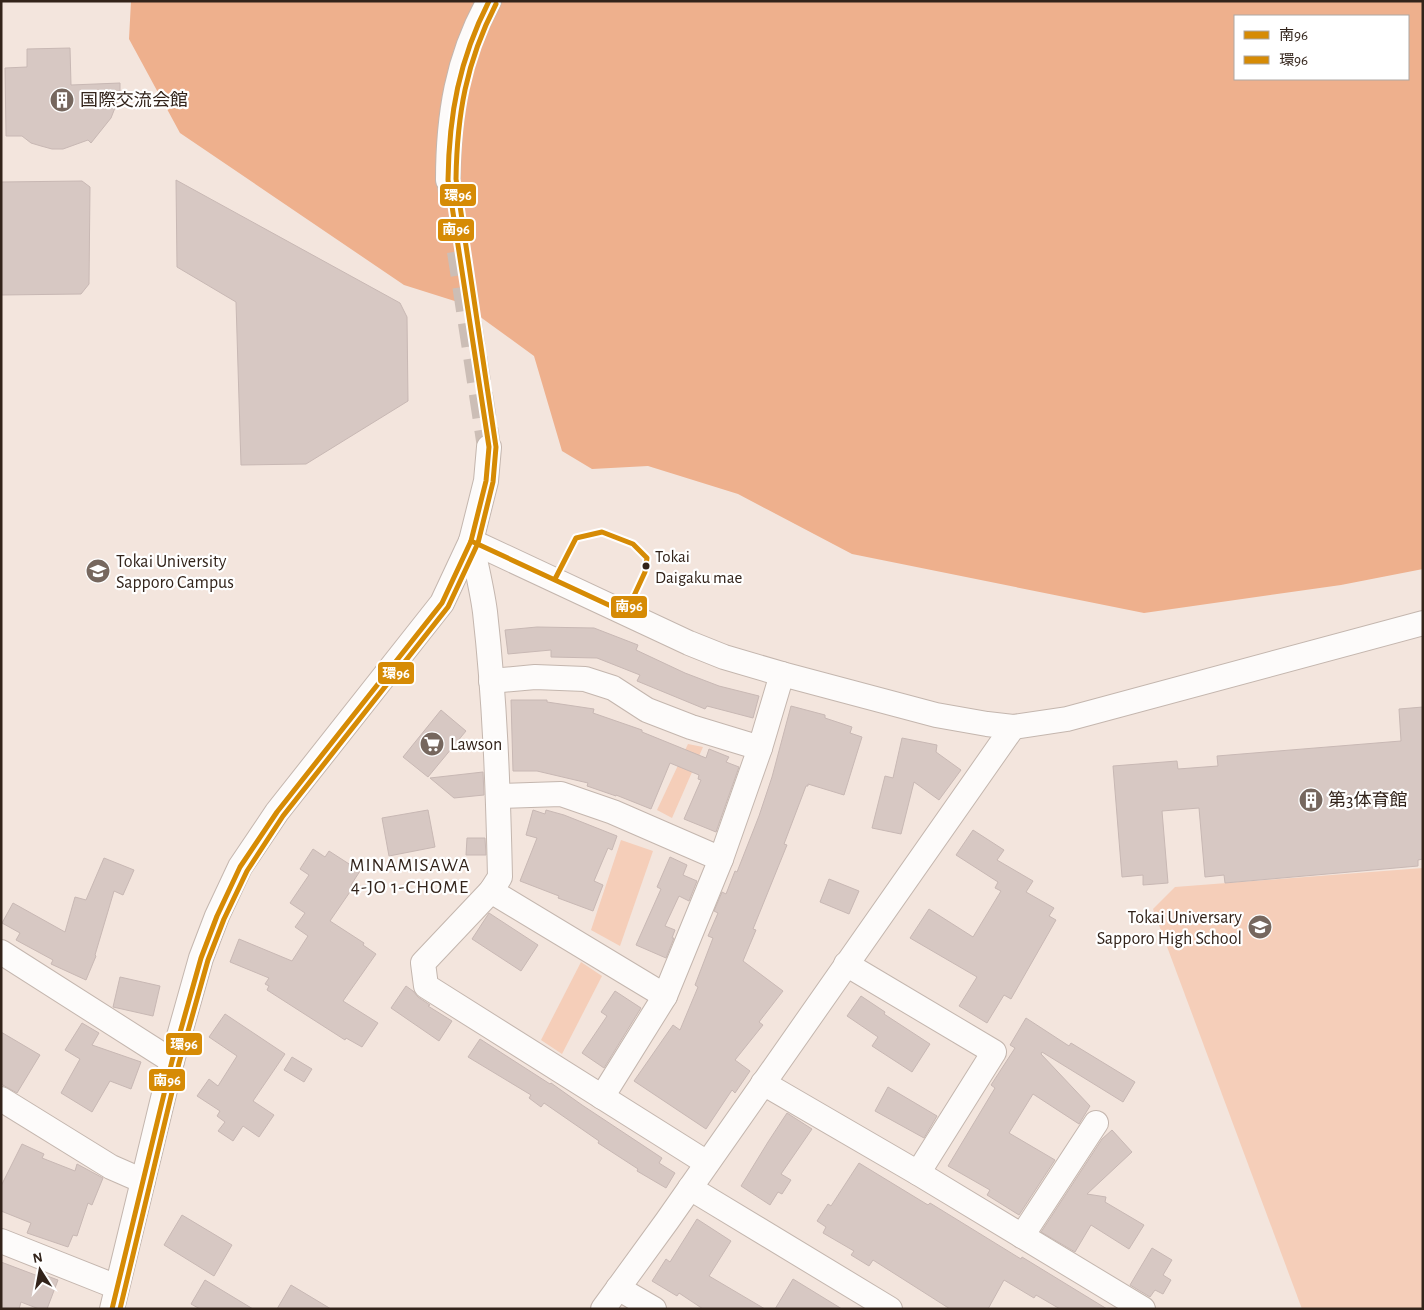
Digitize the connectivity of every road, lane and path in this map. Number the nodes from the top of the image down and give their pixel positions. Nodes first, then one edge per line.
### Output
1 (489, 1) edge
2 (448, 180) tunnel mouth
3 (489, 446) tunnel mouth
4 (472, 541) junction
5 (1423, 622) edge
6 (782, 674) junction
7 (491, 682) junction
8 (1013, 727) junction
9 (760, 748) junction
10 (498, 796) junction
11 (722, 859) junction
12 (491, 891) junction
13 (1, 952) edge
14 (846, 964) junction
15 (665, 996) junction
16 (172, 1061) junction
17 (762, 1083) junction
18 (602, 1097) junction
19 (1, 1098) edge
20 (1096, 1123) dead end
21 (707, 1163) junction
22 (918, 1173) junction
23 (143, 1181) junction
24 (690, 1188) junction
25 (1022, 1236) junction
26 (1, 1241) edge
27 (618, 1288) junction
28 (114, 1298) edge
29 (603, 1309) edge
30 (654, 1309) edge
31 (890, 1309) edge
32 (1144, 1309) edge

1 - 2 street
3 - 4 street
4 - 6 street
4 - 7 street
4 - 16 street
5 - 8 street
6 - 8 street
6 - 9 street
7 - 9 street
7 - 10 street
8 - 14 street
9 - 11 street
10 - 11 street
10 - 12 street
11 - 15 street
12 - 15 street
12 - 18 street
13 - 16 street
14 - 17 street
14 - 22 street
15 - 18 street
16 - 23 street
17 - 21 street
17 - 22 street
18 - 21 street
19 - 23 street
20 - 25 street
21 - 24 street
22 - 25 street
23 - 28 street
24 - 27 street
24 - 31 street
25 - 32 street
26 - 28 street
27 - 29 street
27 - 30 street

